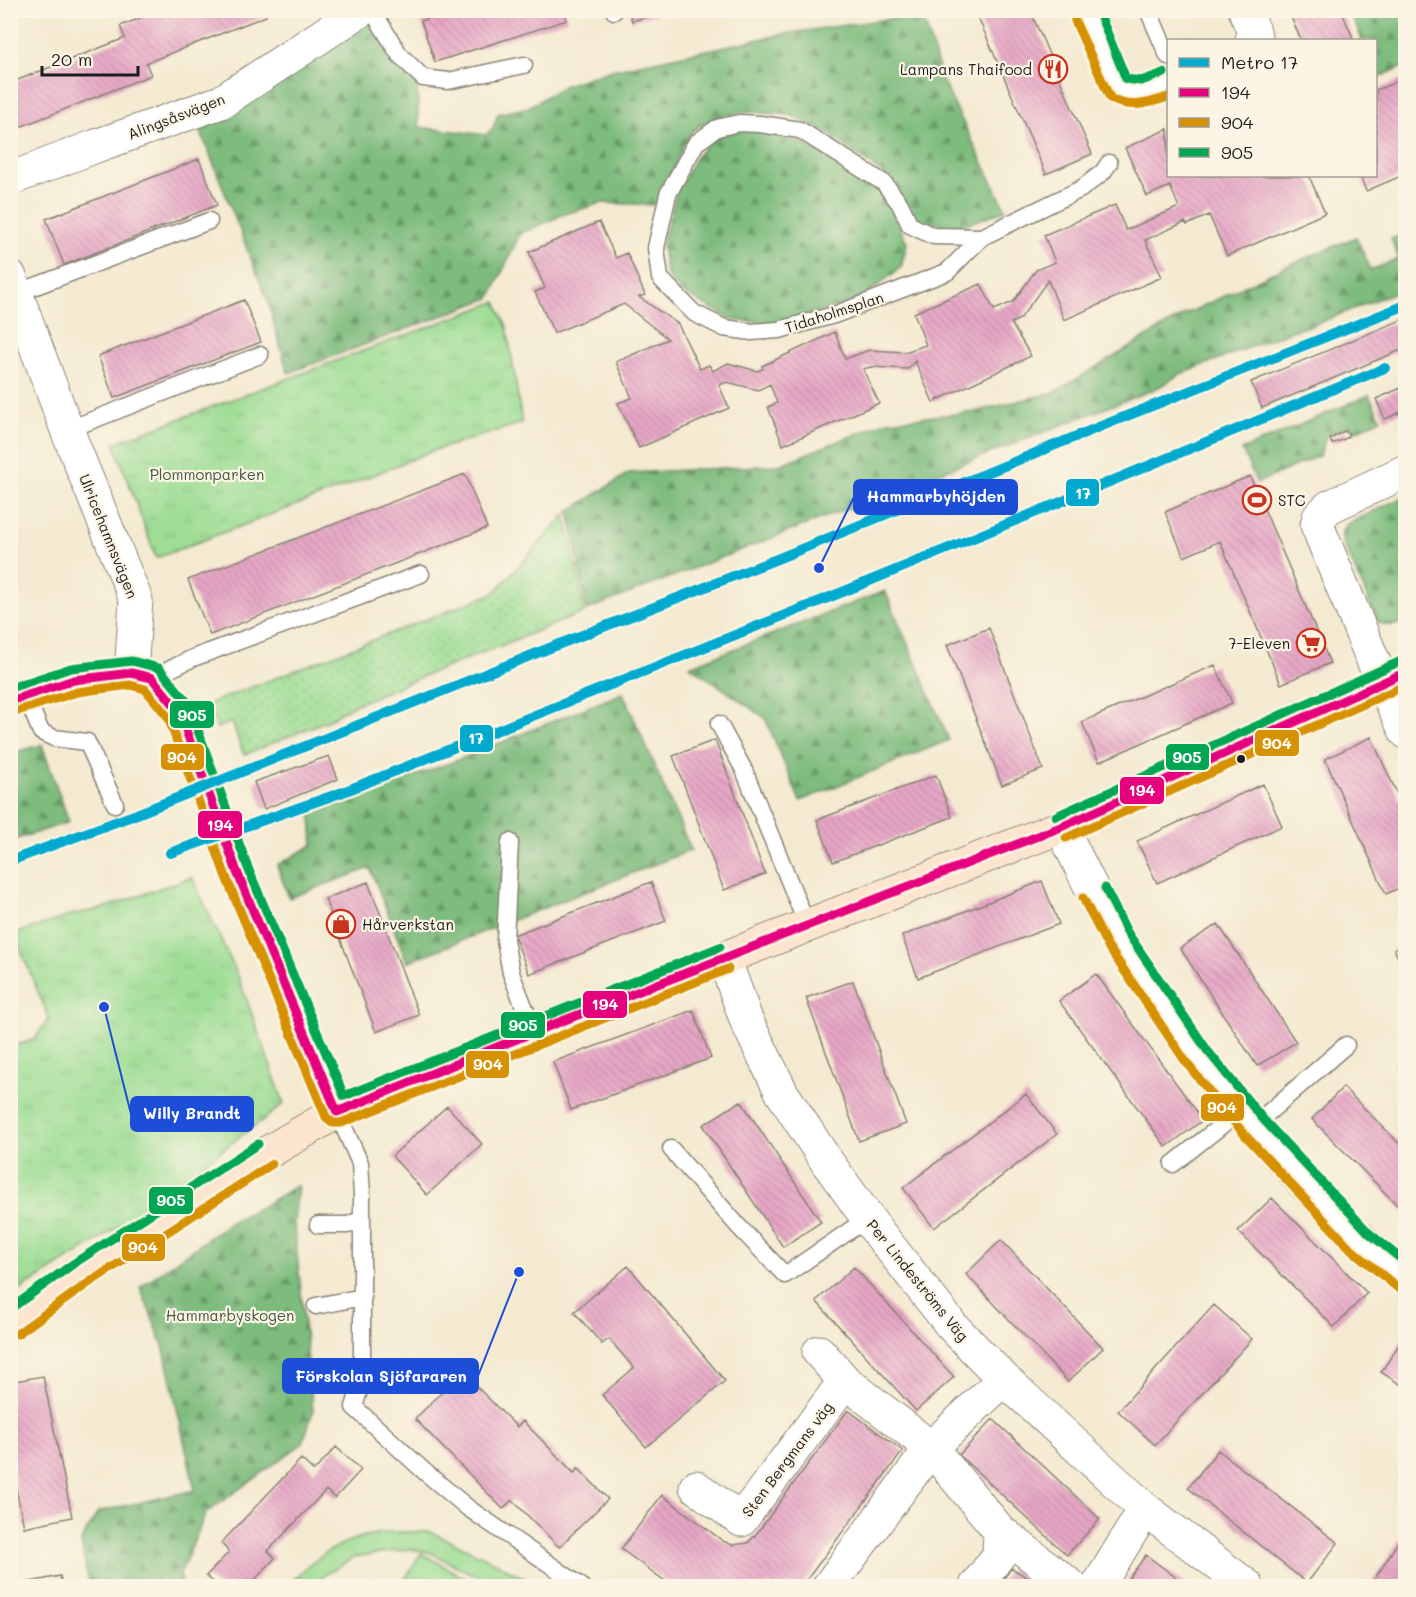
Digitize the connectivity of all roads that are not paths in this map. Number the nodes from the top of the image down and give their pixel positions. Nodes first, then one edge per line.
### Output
1 (361, 10) edge
2 (372, 10) edge
3 (1086, 10) edge
4 (1148, 10) edge
5 (1245, 10) edge
6 (1253, 39) edge
7 (1167, 54) edge
8 (524, 65) dead end
9 (1167, 84) edge
10 (1109, 163) dead end
11 (10, 179) edge
12 (209, 221) dead end
13 (982, 237) junction
14 (14, 285) edge
15 (260, 355) dead end
16 (67, 430) junction
17 (1406, 471) edge
18 (421, 574) dead end
19 (141, 675) junction
20 (1394, 677) edge
21 (18, 699) edge
22 (718, 724) dead end
23 (1406, 732) edge
24 (114, 804) dead end
25 (1061, 827) junction
26 (510, 843) dead end
27 (807, 925) junction
28 (724, 958) junction
29 (534, 1032) junction
30 (1346, 1045) dead end
31 (337, 1112) junction
32 (1247, 1118) junction
33 (672, 1149) dead end
34 (1173, 1164) dead end
35 (868, 1218) junction
36 (362, 1219) junction
37 (318, 1226) dead end
38 (1406, 1279) edge
39 (363, 1297) junction
40 (316, 1306) dead end
41 (10, 1324) edge
42 (819, 1352) dead end
43 (1004, 1379) junction
44 (845, 1381) junction
45 (931, 1448) junction
46 (696, 1487) dead end
47 (1145, 1509) junction
48 (1000, 1531) junction
49 (830, 1586) edge
50 (581, 1587) edge
51 (976, 1587) edge
52 (1071, 1587) edge
53 (1098, 1587) edge
54 (1247, 1587) edge

1 - 11 street, Alingsåsvägen
2 - 8 lane
3 - 9 street
4 - 7 lane
5 - 6 street
10 - 13 lane, Tidaholmsplan
12 - 14 lane
13 - 13 lane, Tidaholmsplan
14 - 16 street, Ulricehamnsvägen
15 - 16 lane
16 - 19 street, Ulricehamnsvägen
17 - 20 street
18 - 19 lane
19 - 21 street
19 - 31 street
20 - 23 street
20 - 25 street
21 - 24 lane
22 - 27 lane
25 - 27 street
25 - 32 street
26 - 29 lane
27 - 28 street
28 - 29 street
28 - 35 street, Per Lindeströms Väg
29 - 31 street
30 - 32 lane
31 - 36 lane
31 - 41 street
32 - 34 lane
32 - 38 street
33 - 35 lane
35 - 43 street, Per Lindeströms Väg
36 - 37 lane
36 - 39 lane
39 - 40 lane
39 - 50 lane
42 - 44 street
43 - 45 street
43 - 47 street, Per Lindeströms Väg
44 - 45 street
44 - 46 street, Sten Bergmans väg
45 - 48 street
45 - 49 street
47 - 53 street
47 - 54 street, Per Lindeströms Väg
48 - 51 street
48 - 52 street

